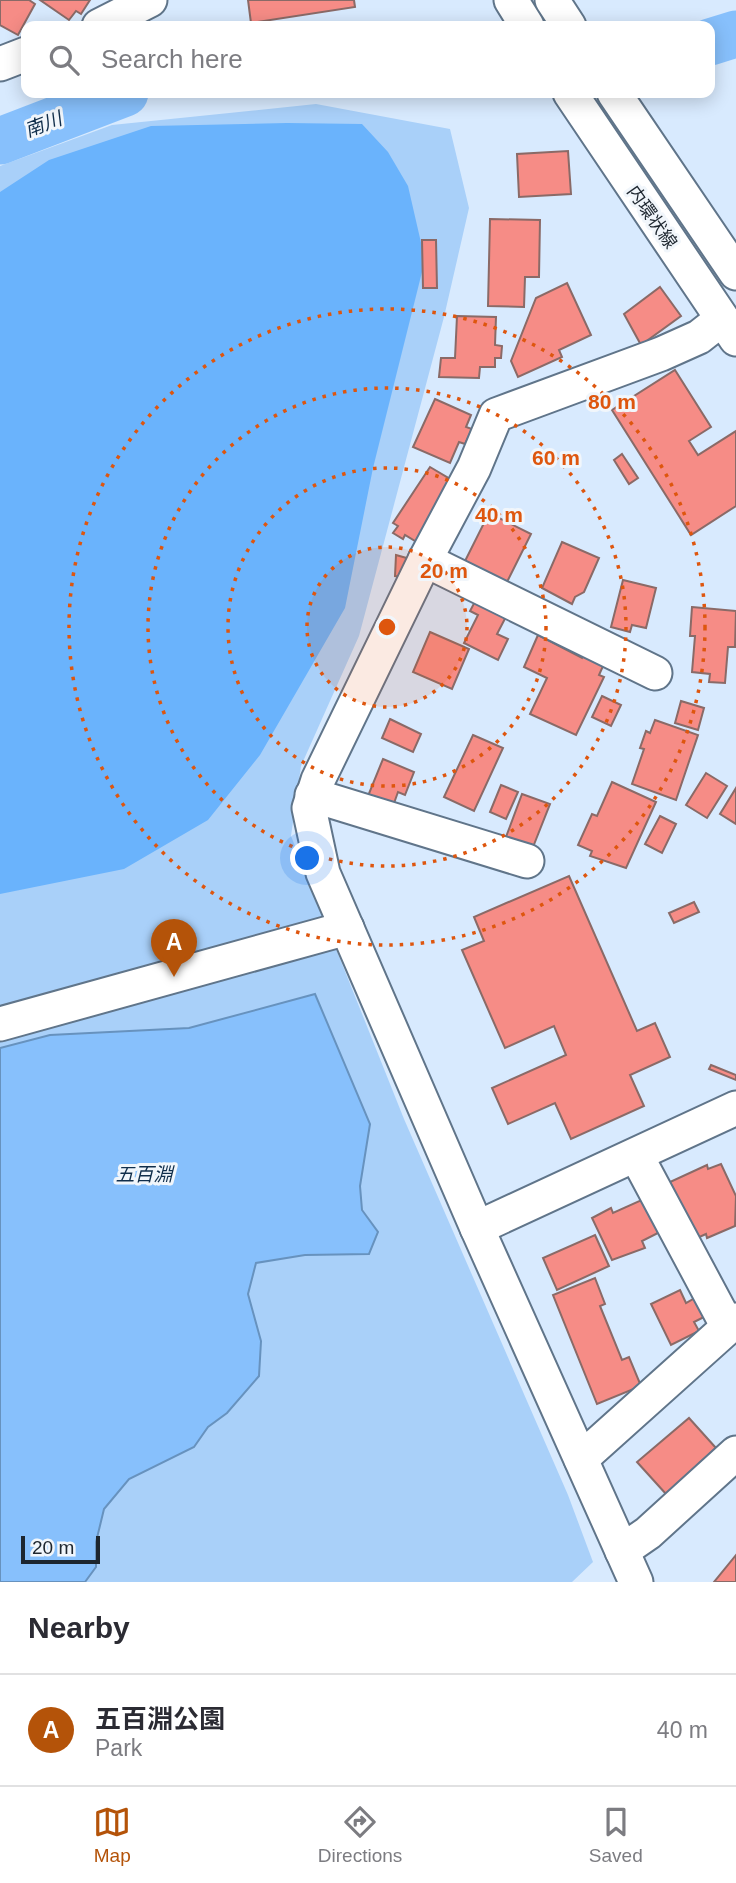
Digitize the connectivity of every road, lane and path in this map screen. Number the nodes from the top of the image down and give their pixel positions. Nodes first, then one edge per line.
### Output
1 (149, 0) edge
2 (511, 0) edge
3 (552, 0) edge
4 (109, 21) edge
5 (524, 21) edge
6 (566, 21) edge
7 (21, 56) edge
8 (0, 64) edge
9 (573, 98) edge
10 (617, 98) edge
11 (736, 273) edge
12 (729, 329) edge
13 (425, 560) junction
14 (655, 673) dead end
15 (312, 794) junction
16 (527, 861) dead end
17 (346, 928) junction
18 (0, 1024) edge
19 (736, 1108) edge
20 (636, 1155) junction
21 (477, 1228) junction
22 (732, 1323) edge
23 (736, 1453) edge
24 (581, 1459) junction
25 (622, 1551) junction
26 (636, 1582) edge

1 - 4 street
2 - 5 street
3 - 6 street
7 - 8 street
9 - 12 street, 内環状線
10 - 11 street, 内環状線
12 - 13 street
13 - 14 street
13 - 15 street
15 - 16 street
15 - 17 street
17 - 18 street
17 - 21 street
19 - 20 street
20 - 21 street
20 - 22 street
21 - 24 street
22 - 24 street
23 - 25 street
24 - 25 street
25 - 26 street

